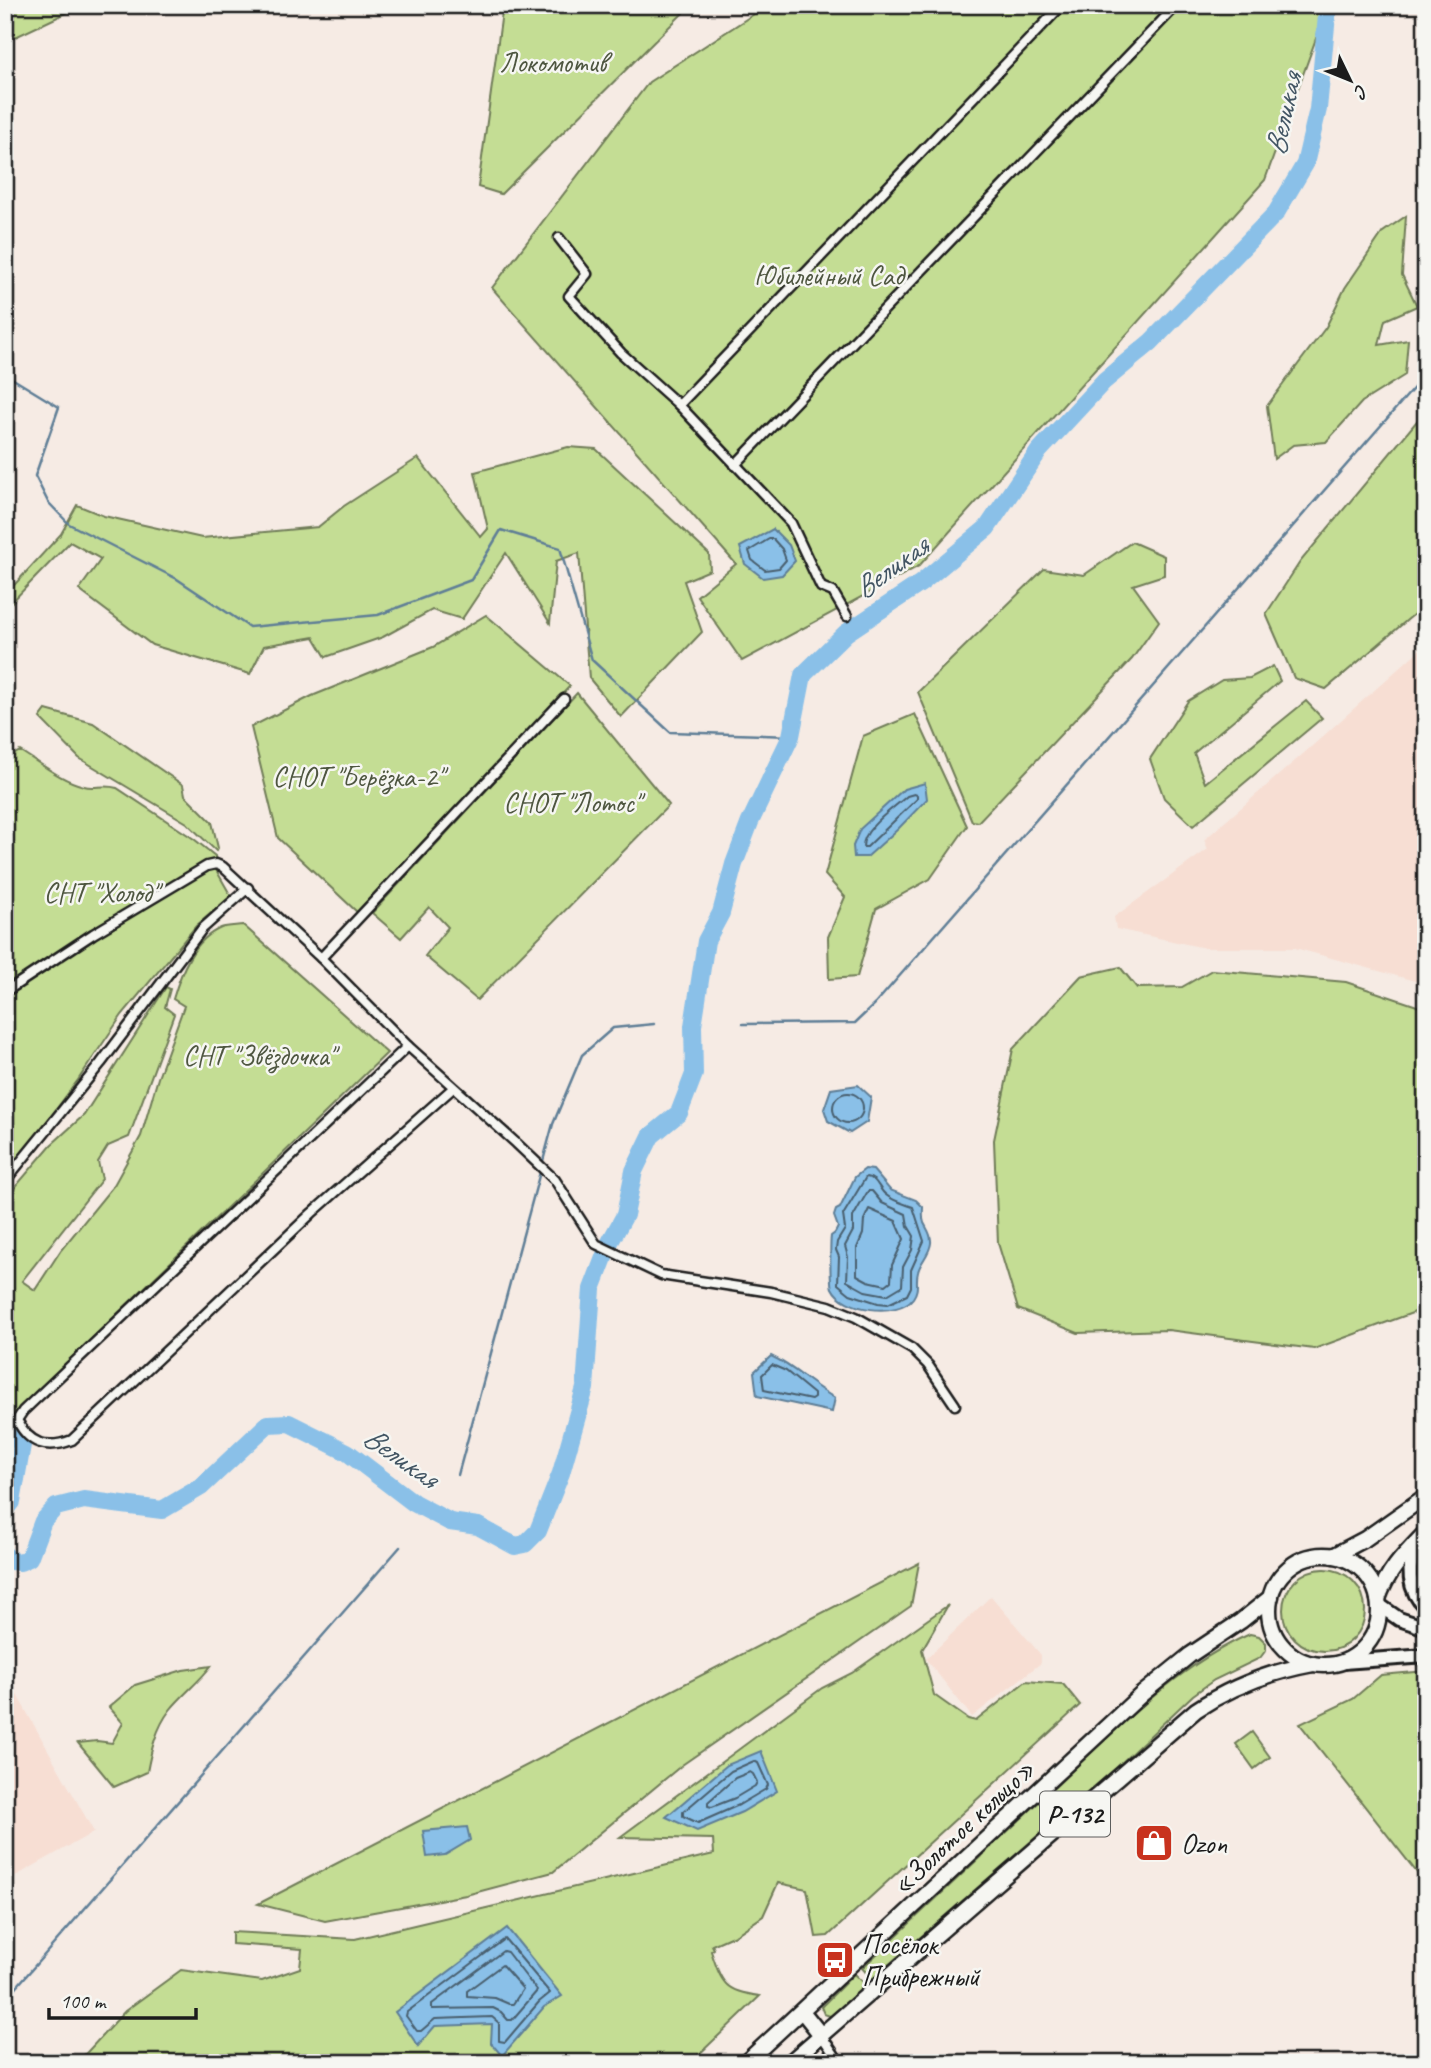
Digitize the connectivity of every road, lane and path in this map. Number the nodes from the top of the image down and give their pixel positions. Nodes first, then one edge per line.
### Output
1 (1062, 5) edge
2 (1177, 5) edge
3 (558, 238) dead end
4 (680, 405) junction
5 (735, 465) junction
6 (847, 616) dead end
7 (564, 699) dead end
8 (248, 888) junction
9 (321, 958) junction
10 (5, 992) edge
11 (408, 1046) junction
12 (453, 1088) junction
13 (5, 1181) edge
14 (955, 1405) dead end
15 (1426, 1496) edge
16 (1422, 1536) edge
17 (1333, 1556) junction
18 (1271, 1597) junction
19 (1379, 1602) junction
20 (1426, 1608) edge
21 (1426, 1628) edge
22 (1426, 1656) edge
23 (1343, 1662) junction
24 (1312, 1664) junction
25 (802, 2011) junction
26 (821, 2035) junction
27 (745, 2063) edge
28 (789, 2063) edge
29 (840, 2063) edge

1 - 4 street
2 - 5 street
3 - 4 street
4 - 5 street
5 - 6 street
7 - 9 street
8 - 9 street
8 - 10 street
8 - 13 street
9 - 11 street
11 - 12 street
11 - 12 street
12 - 14 street
15 - 17 highway, Р-132
16 - 19 highway
16 - 20 main road
17 - 18 highway, Р-132
17 - 19 highway
18 - 24 highway
18 - 25 highway, «Золотое кольцо» / Р-132
19 - 21 main road
19 - 23 highway
22 - 23 main road
23 - 24 highway, Р-132
24 - 26 highway, Р-132
25 - 26 highway
25 - 27 highway, «Золотое кольцо» / Р-132
26 - 28 highway, Р-132
26 - 29 street

